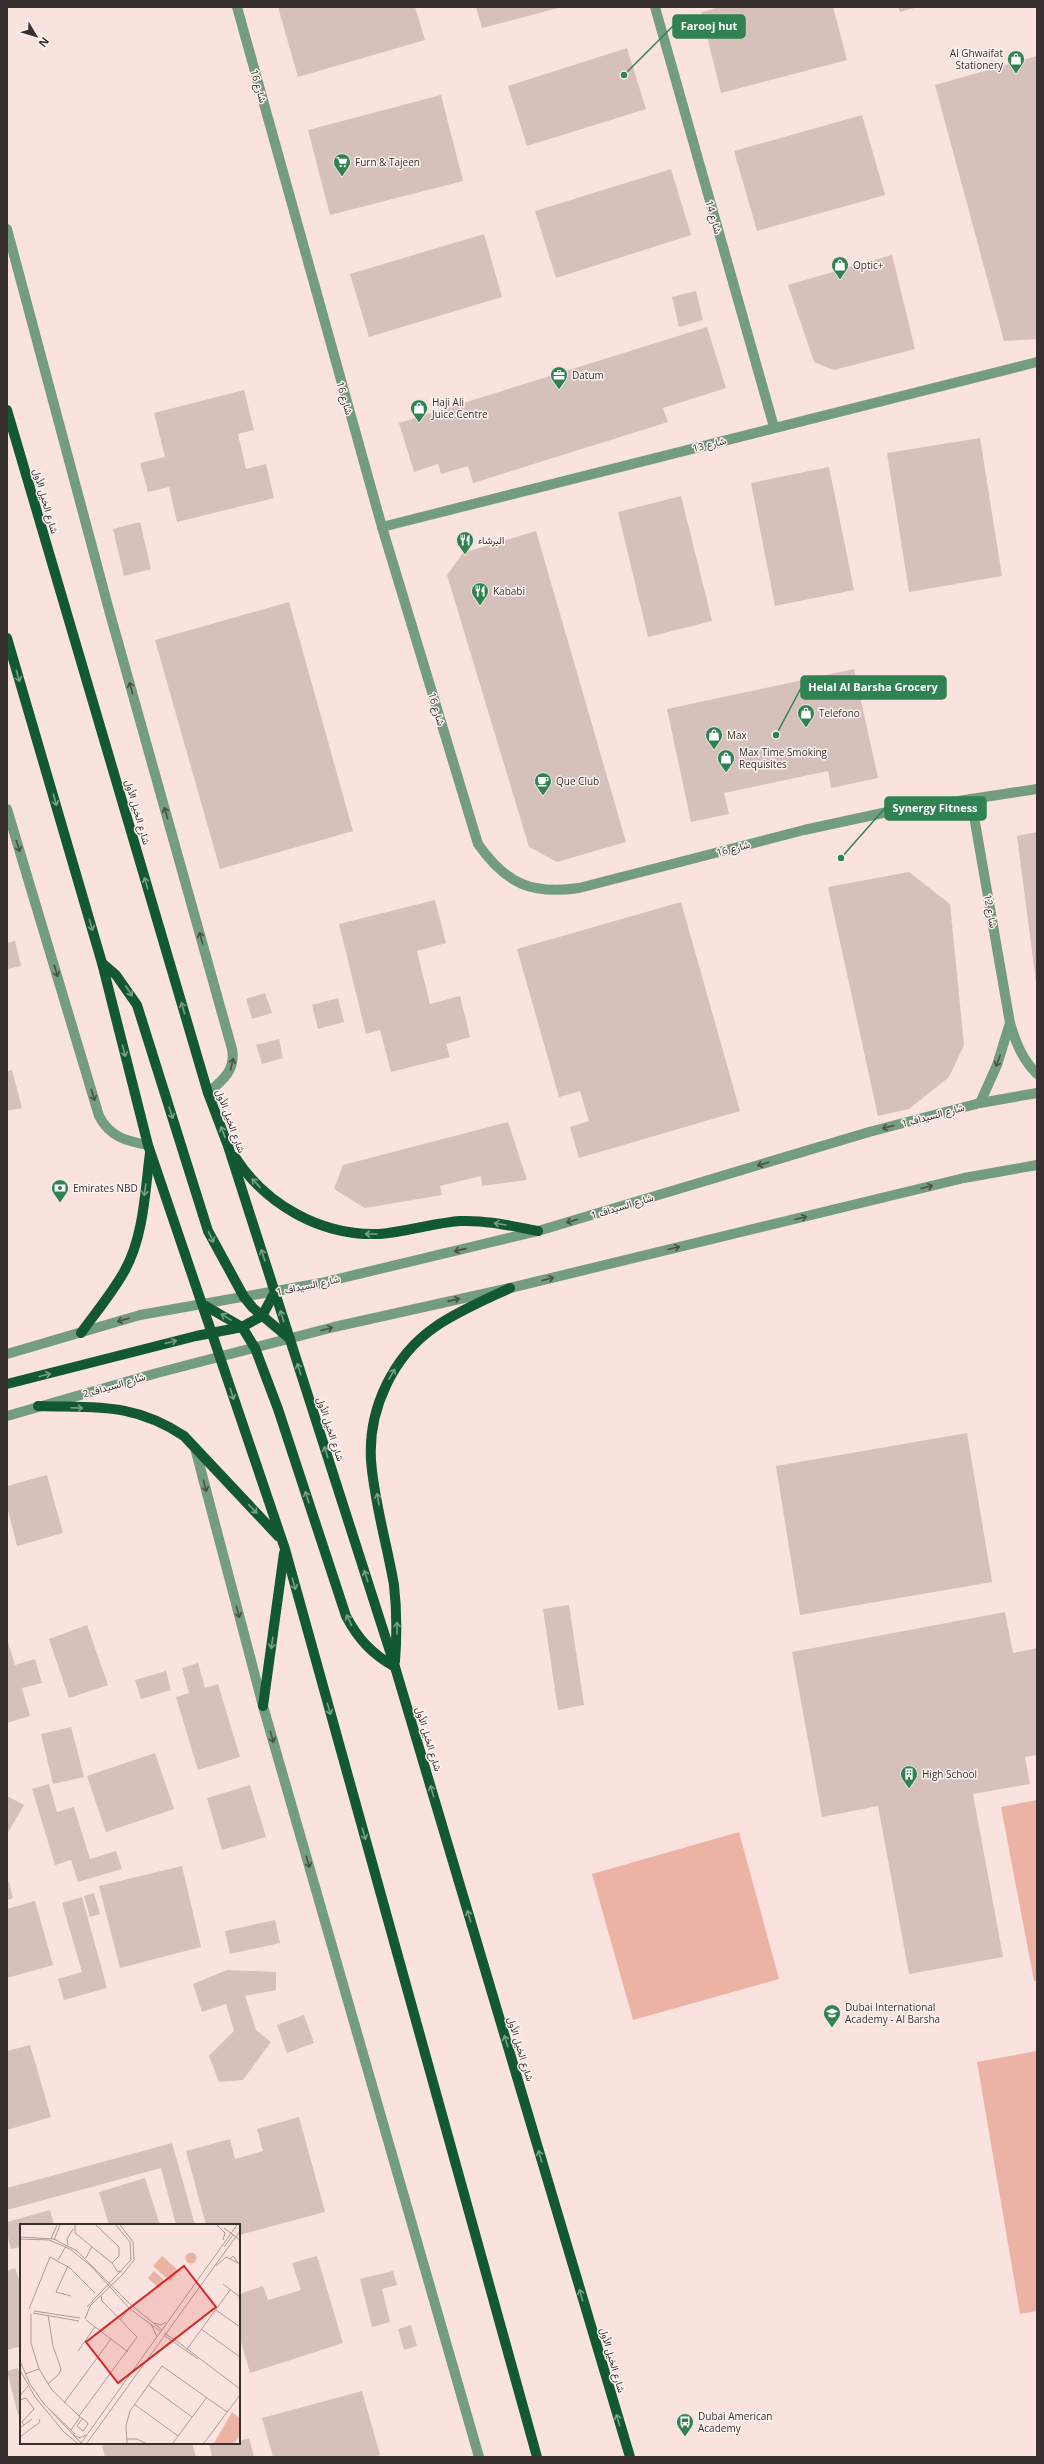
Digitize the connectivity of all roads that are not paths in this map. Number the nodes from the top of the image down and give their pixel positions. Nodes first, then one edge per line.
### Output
1 (237, 7) edge
2 (655, 7) edge
3 (7, 229) edge
4 (1037, 362) edge
5 (7, 410) edge
6 (774, 428) junction
7 (382, 527) junction
8 (7, 638) edge
9 (1037, 789) edge
10 (971, 799) junction
11 (7, 809) edge
12 (102, 963) junction
13 (1010, 1024) junction
14 (1037, 1074) edge
15 (208, 1093) junction
16 (1037, 1093) edge
17 (980, 1103) junction
18 (228, 1146) junction
19 (149, 1148) junction
20 (1037, 1165) edge
21 (538, 1231) junction
22 (510, 1288) junction
23 (275, 1292) junction
24 (244, 1297) junction
25 (202, 1304) junction
26 (262, 1316) junction
27 (242, 1327) junction
28 (81, 1333) junction
29 (213, 1333) junction
30 (290, 1339) junction
31 (255, 1348) junction
32 (7, 1354) edge
33 (221, 1356) junction
34 (7, 1384) edge
35 (38, 1406) junction
36 (7, 1416) edge
37 (195, 1448) junction
38 (281, 1538) junction
39 (284, 1549) junction
40 (395, 1667) junction
41 (263, 1706) junction
42 (479, 2457) edge
43 (537, 2457) edge
44 (630, 2457) edge

1 - 7 street, شارع 16
2 - 6 street, شارع 14
15 -> 3 street
4 - 6 street, شارع 13
15 -> 5 main road, شارع الخيل الأول
6 - 7 street, شارع 13
7 - 10 street, شارع 16
8 -> 12 main road
9 - 10 street, شارع 16
10 - 13 street, شارع 12
11 -> 19 street
12 -> 19 main road
12 -> 24 main road
13 - 14 street, شارع 12
13 -> 17 street, شارع 12
18 -> 15 main road, شارع الخيل الأول
16 - 17 street, شارع السيداف 1
17 -> 21 street, شارع السيداف 1
21 -> 18 main road
23 -> 18 main road, شارع الخيل الأول
19 - 25 main road
19 -> 28 main road
22 -> 20 street
21 -> 23 street, شارع السيداف 1
30 -> 22 street
40 -> 22 main road
23 - 24 street, شارع السيداف 1
23 - 26 main road
30 -> 23 main road, شارع الخيل الأول
24 - 25 street, شارع السيداف 1
24 - 26 main road
27 -> 25 main road
25 -> 28 street
25 - 29 main road
26 - 27 main road
26 - 30 main road
27 - 29 main road
27 - 31 main road
28 - 32 street
29 - 33 main road
34 -> 29 main road
30 - 31 street
40 -> 30 main road, شارع الخيل الأول
31 - 33 street
40 -> 31 main road
33 - 35 street, شارع السيداف 2
33 -> 38 main road
35 - 36 street, شارع السيداف 2
35 -> 37 main road
37 -> 38 main road
37 -> 41 street
38 - 39 main road
39 -> 41 main road
39 -> 43 main road
44 -> 40 main road, شارع الخيل الأول
41 -> 42 street

